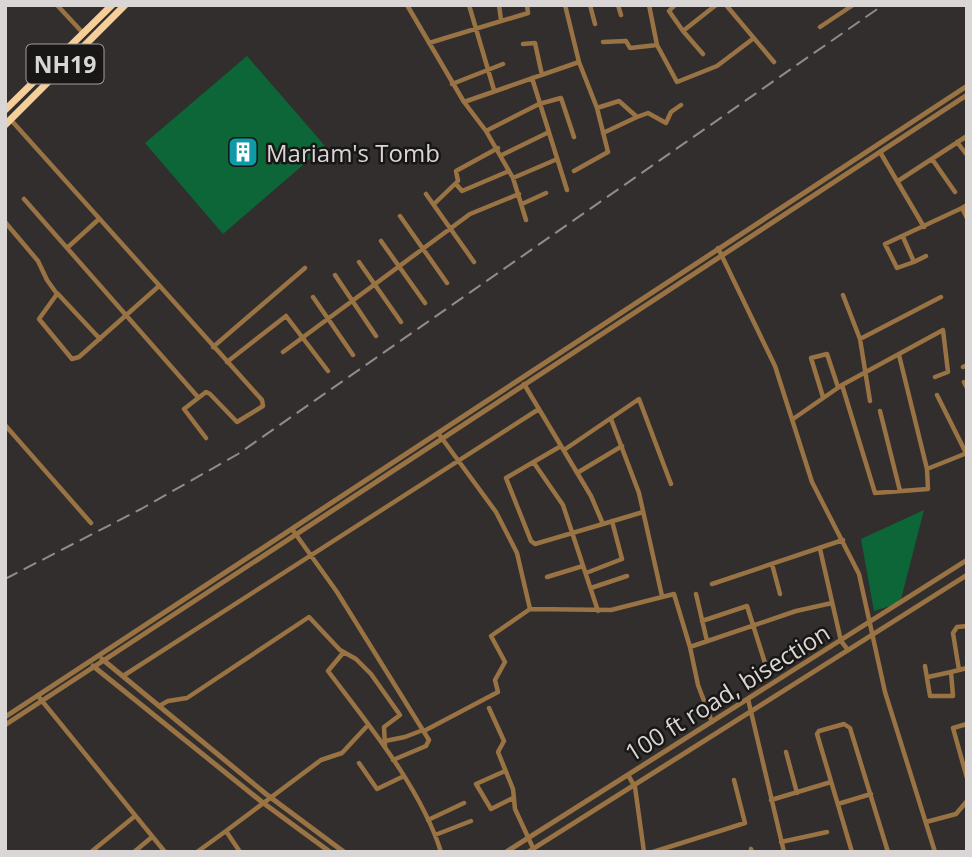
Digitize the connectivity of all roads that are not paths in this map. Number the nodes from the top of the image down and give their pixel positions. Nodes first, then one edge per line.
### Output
1 (57, 5) edge
2 (112, 5) edge
3 (125, 5) edge
4 (407, 5) edge
5 (469, 5) edge
6 (499, 5) edge
7 (527, 5) edge
8 (565, 5) edge
9 (590, 5) edge
10 (618, 5) edge
11 (649, 5) edge
12 (675, 5) edge
13 (716, 5) edge
14 (726, 5) edge
15 (853, 5) edge
16 (621, 15) dead end
17 (501, 20) junction
18 (595, 24) dead end
19 (474, 27) junction
20 (820, 27) dead end
21 (683, 31) junction
22 (82, 32) junction
23 (754, 38) junction
24 (603, 42) dead end
25 (429, 43) junction
26 (523, 44) dead end
27 (657, 45) junction
28 (703, 54) dead end
29 (579, 62) junction
30 (774, 62) dead end
31 (503, 64) dead end
32 (486, 68) junction
33 (542, 75) junction
34 (532, 78) junction
35 (452, 84) junction
36 (967, 86) edge
37 (494, 90) junction
38 (967, 94) edge
39 (464, 102) junction
40 (539, 104) junction
41 (681, 105) dead end
42 (597, 108) junction
43 (5, 110) edge
44 (637, 117) junction
45 (8, 122) edge
46 (486, 131) junction
47 (603, 133) junction
48 (547, 134) junction
49 (967, 136) edge
50 (574, 137) dead end
51 (882, 142) junction
52 (957, 142) junction
53 (498, 148) junction
54 (887, 148) junction
55 (880, 152) junction
56 (502, 155) junction
57 (967, 155) edge
58 (932, 159) junction
59 (555, 160) junction
60 (509, 171) junction
61 (574, 171) dead end
62 (513, 178) junction
63 (898, 181) junction
64 (456, 184) junction
65 (567, 190) dead end
66 (955, 192) dead end
67 (546, 193) dead end
68 (426, 194) dead end
69 (519, 194) junction
70 (24, 200) dead end
71 (434, 204) junction
72 (522, 204) junction
73 (964, 207) edge
74 (400, 216) dead end
75 (967, 218) edge
76 (99, 219) junction
77 (526, 220) dead end
78 (5, 222) edge
79 (924, 227) junction
80 (452, 230) junction
81 (902, 237) junction
82 (381, 241) dead end
83 (67, 248) junction
84 (718, 248) junction
85 (424, 249) junction
86 (721, 256) junction
87 (926, 257) dead end
88 (359, 262) dead end
89 (474, 262) dead end
90 (914, 262) junction
91 (399, 266) junction
92 (305, 268) dead end
93 (335, 275) dead end
94 (375, 283) junction
95 (447, 283) dead end
96 (159, 286) junction
97 (57, 293) junction
98 (650, 293) junction
99 (843, 295) dead end
100 (941, 297) dead end
101 (313, 298) dead end
102 (352, 300) junction
103 (654, 300) junction
104 (425, 303) dead end
105 (126, 315) junction
106 (327, 319) junction
107 (401, 322) dead end
108 (303, 336) junction
109 (376, 337) dead end
110 (100, 339) junction
111 (860, 339) junction
112 (213, 347) junction
113 (284, 352) dead end
114 (352, 355) dead end
115 (899, 355) junction
116 (227, 362) junction
117 (328, 371) dead end
118 (865, 371) junction
119 (935, 377) dead end
120 (522, 382) junction
121 (840, 386) junction
122 (937, 395) dead end
123 (197, 396) junction
124 (824, 397) junction
125 (870, 401) dead end
126 (539, 409) junction
127 (880, 411) dead end
128 (611, 419) junction
129 (793, 419) junction
130 (5, 425) edge
131 (438, 433) junction
132 (206, 438) dead end
133 (443, 440) junction
134 (622, 446) junction
135 (562, 448) junction
136 (966, 453) edge
137 (458, 463) junction
138 (534, 463) junction
139 (927, 468) junction
140 (577, 473) junction
141 (671, 484) dead end
142 (900, 491) junction
143 (643, 512) junction
144 (612, 521) junction
145 (91, 523) dead end
146 (603, 524) junction
147 (292, 529) junction
148 (573, 534) junction
149 (296, 535) junction
150 (843, 540) junction
151 (820, 549) junction
152 (311, 555) junction
153 (967, 560) edge
154 (772, 564) junction
155 (583, 566) junction
156 (586, 573) junction
157 (967, 575) edge
158 (627, 576) dead end
159 (547, 577) dead end
160 (712, 584) dead end
161 (591, 588) junction
162 (696, 594) dead end
163 (780, 594) dead end
164 (662, 596) junction
165 (832, 603) junction
166 (530, 609) junction
167 (598, 611) junction
168 (702, 621) junction
169 (871, 622) junction
170 (754, 626) junction
171 (967, 626) edge
172 (874, 634) junction
173 (707, 641) junction
174 (841, 641) junction
175 (690, 647) junction
176 (848, 650) junction
177 (343, 653) junction
178 (102, 658) junction
179 (765, 663) dead end
180 (93, 665) junction
181 (925, 666) dead end
182 (967, 668) edge
183 (959, 670) junction
184 (951, 672) junction
185 (123, 676) junction
186 (928, 677) junction
187 (41, 699) junction
188 (747, 699) junction
189 (159, 706) junction
190 (489, 708) dead end
191 (751, 710) junction
192 (5, 717) edge
193 (712, 722) junction
194 (967, 724) edge
195 (5, 725) edge
196 (368, 725) junction
197 (423, 731) junction
198 (385, 743) junction
199 (786, 752) dead end
200 (393, 760) junction
201 (359, 763) dead end
202 (965, 767) edge
203 (505, 771) junction
204 (628, 775) junction
205 (402, 776) junction
206 (967, 778) edge
207 (734, 780) dead end
208 (831, 782) junction
209 (634, 784) junction
210 (797, 793) junction
211 (871, 794) junction
212 (270, 796) junction
213 (514, 798) junction
214 (771, 800) junction
215 (967, 801) edge
216 (262, 802) junction
217 (464, 803) dead end
218 (838, 804) junction
219 (135, 816) junction
220 (428, 820) junction
221 (471, 821) dead end
222 (926, 822) junction
223 (226, 831) junction
224 (827, 832) dead end
225 (435, 835) junction
226 (152, 836) junction
227 (527, 838) junction
228 (781, 842) junction
229 (679, 849) edge
230 (531, 850) edge
231 (91, 852) edge
232 (134, 852) edge
233 (165, 852) edge
234 (197, 852) edge
235 (240, 852) edge
236 (330, 852) edge
237 (344, 852) edge
238 (441, 852) edge
239 (506, 852) edge
240 (643, 852) edge
241 (653, 852) edge
242 (784, 852) edge
243 (852, 852) edge
244 (888, 852) edge
245 (935, 852) edge

1 - 22 street
2 - 22 highway, NH19
3 - 45 highway, NH19
4 - 25 street
5 - 19 street
6 - 17 street
7 - 17 street
8 - 29 street
9 - 18 street
10 - 16 street
11 - 27 street
12 - 21 street
13 - 21 street
14 - 23 street
15 - 20 street
17 - 19 street
19 - 25 street
19 - 32 street
21 - 28 street
22 - 43 highway, NH19
23 - 27 street
23 - 30 street
24 - 27 street
25 - 35 street
26 - 33 street
29 - 33 street
29 - 42 street
31 - 32 street
32 - 35 street
32 - 37 street
33 - 34 street
34 - 37 street
34 - 40 street
35 - 39 street
36 - 51 street
37 - 39 street
38 - 54 street
39 - 46 street
40 - 46 street
40 - 48 street
40 - 50 street
41 - 44 street
42 - 44 street
42 - 47 street
44 - 47 street
45 - 76 street
46 - 53 street
47 - 61 street
48 - 56 street
48 - 59 street
49 - 52 street
51 - 54 street
51 - 84 street
52 - 57 street
52 - 58 street
53 - 56 street
53 - 64 street
54 - 55 street
55 - 63 street
55 - 86 street
56 - 60 street
58 - 63 street
58 - 66 street
59 - 62 street
59 - 65 street
60 - 62 street
60 - 64 street
62 - 69 street
63 - 79 street
64 - 71 street
67 - 72 street
68 - 71 street
69 - 72 street
69 - 80 street
70 - 83 street
71 - 80 street
72 - 77 street
73 - 75 street
73 - 79 street
74 - 85 street
76 - 83 street
76 - 96 street
78 - 97 street
79 - 81 street
80 - 85 street
80 - 89 street
81 - 90 street
81 - 90 street
82 - 91 street
83 - 105 street
84 - 86 street
84 - 98 street
85 - 91 street
85 - 95 street
86 - 103 street
86 - 129 street
87 - 90 street
88 - 94 street
91 - 94 street
91 - 104 street
92 - 112 street
93 - 102 street
94 - 102 street
94 - 107 street
96 - 105 street
96 - 112 street
97 - 110 street
97 - 110 street
98 - 103 street
98 - 120 street
99 - 111 street
100 - 111 street
101 - 106 street
102 - 106 street
102 - 109 street
103 - 120 street
105 - 110 street
105 - 123 street
106 - 108 street
106 - 114 street
108 - 113 street
108 - 116 street
108 - 117 street
111 - 118 street
112 - 116 street
115 - 118 street
115 - 119 street
115 - 139 street
116 - 123 street
118 - 121 street
118 - 125 street
120 - 126 street
120 - 131 street
120 - 133 street
121 - 124 street
121 - 124 street
121 - 142 street
122 - 136 street
123 - 132 street
124 - 129 street
126 - 135 street
126 - 137 street
127 - 142 street
128 - 134 street
128 - 135 street
128 - 141 street
129 - 150 street
130 - 145 street
131 - 133 street
131 - 147 street
133 - 137 street
133 - 149 street
134 - 140 street
134 - 143 street
135 - 138 street
135 - 140 street
136 - 139 street
137 - 152 street
137 - 166 street
138 - 148 street
138 - 148 street
139 - 142 street
140 - 146 street
143 - 144 street
143 - 164 street
144 - 146 street
144 - 156 street
146 - 148 street
147 - 149 street
147 - 178 street
148 - 155 street
149 - 152 street
149 - 178 street
150 - 151 street
150 - 169 street
151 - 154 street
151 - 165 street
152 - 185 street
152 - 197 street
153 - 169 street, 100 ft road, bisection
154 - 160 street
154 - 163 street
155 - 156 street
155 - 159 street
156 - 161 street
157 - 172 street, 100 ft road, bisection
158 - 161 street
161 - 167 street
162 - 168 street
164 - 167 street
164 - 175 street
165 - 170 street
165 - 174 street
166 - 167 street
166 - 197 street
168 - 170 street
168 - 173 street
169 - 172 street
169 - 174 street, 100 ft road, bisection
170 - 173 street
170 - 179 street
171 - 183 street
172 - 176 street, 100 ft road, bisection
172 - 222 street
173 - 175 street
174 - 176 street
174 - 188 street, 100 ft road, bisection
175 - 193 street
176 - 191 street, 100 ft road, bisection
177 - 189 street
177 - 196 street
177 - 198 street
178 - 180 street
178 - 185 street
180 - 187 street
180 - 216 street
181 - 186 street
182 - 183 street
183 - 184 street
184 - 186 street
184 - 186 street
185 - 189 street
187 - 192 street
187 - 195 street
187 - 219 street
188 - 191 street
188 - 193 street, 100 ft road, bisection
189 - 212 street
190 - 203 street
191 - 209 street, 100 ft road, bisection
191 - 214 street
193 - 204 street, 100 ft road, bisection
194 - 202 street
196 - 198 street
196 - 212 street
197 - 198 street
197 - 200 street
198 - 200 street
199 - 210 street
200 - 205 street
201 - 205 street
202 - 206 street
203 - 213 street
203 - 213 street
204 - 209 street
204 - 227 street, 100 ft road, bisection
205 - 220 street
207 - 229 street
208 - 210 street
208 - 211 street
208 - 218 street
209 - 230 street, 100 ft road, bisection
209 - 240 street
210 - 214 street
211 - 218 street
211 - 244 street
212 - 216 street
212 - 237 street
213 - 227 street
214 - 228 street
215 - 222 street
216 - 223 street
216 - 236 street
217 - 220 street
218 - 243 street
219 - 226 street
219 - 231 street
220 - 225 street
221 - 225 street
222 - 245 street
223 - 234 street
223 - 235 street
224 - 228 street
225 - 238 street
226 - 232 street
226 - 233 street
227 - 230 street
227 - 239 street, 100 ft road, bisection
228 - 242 street
229 - 241 street

